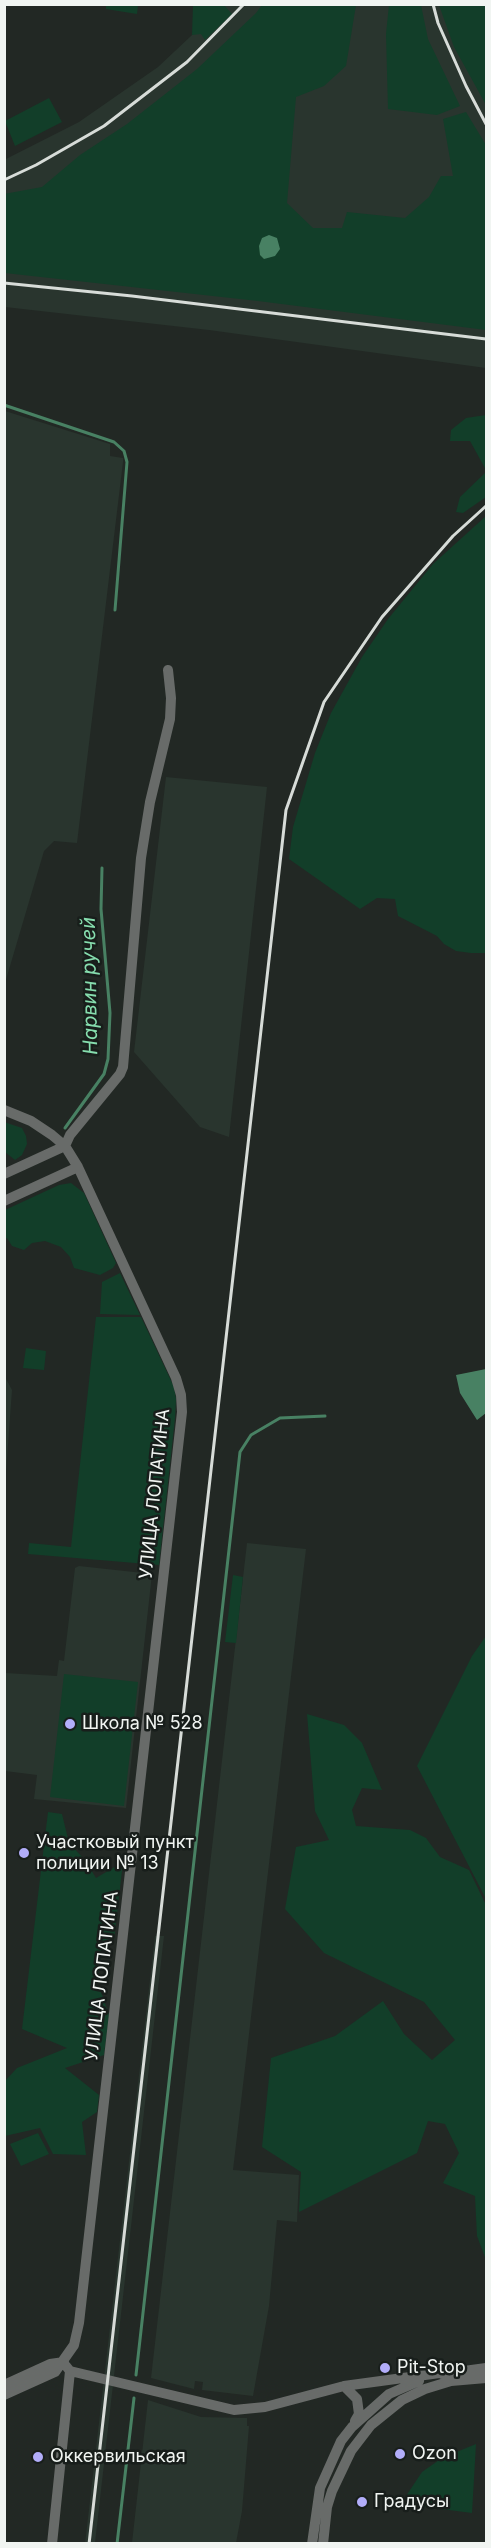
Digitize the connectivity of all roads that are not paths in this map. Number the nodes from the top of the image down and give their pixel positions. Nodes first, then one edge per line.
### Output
1 (168, 670) dead end
2 (4, 1110) edge
3 (65, 1146) junction
4 (78, 1167) junction
5 (4, 1174) edge
6 (4, 1201) edge
7 (67, 2367) junction
8 (486, 2368) edge
9 (447, 2373) junction
10 (486, 2378) edge
11 (4, 2385) edge
12 (344, 2386) junction
13 (4, 2395) edge
14 (352, 2427) junction
15 (52, 2544) edge
16 (312, 2544) edge
17 (323, 2544) edge

1 - 3 street
2 - 3 street
3 - 4 street, УЛИЦА ЛОПАТИНА
3 - 5 street
4 - 6 street
4 - 7 street, УЛИЦА ЛОПАТИНА
7 - 11 street
7 - 12 street
7 - 13 street
7 - 15 street, УЛИЦА ЛОПАТИНА
8 - 9 street
9 - 12 street
9 - 14 street
10 - 17 street
12 - 14 street
14 - 16 street

